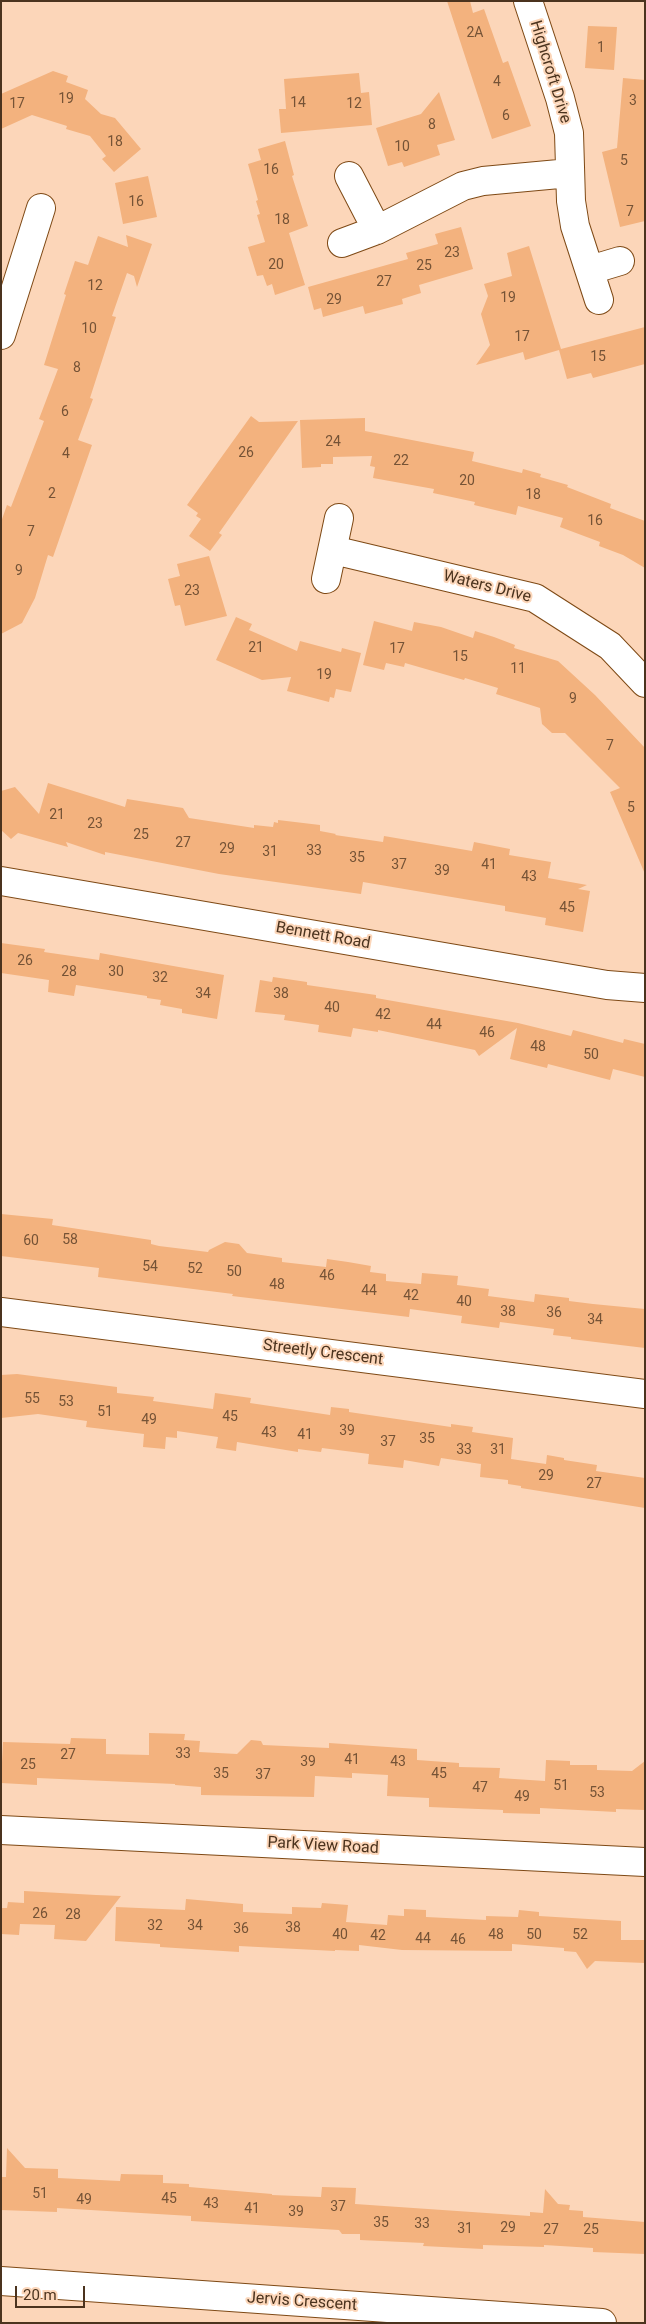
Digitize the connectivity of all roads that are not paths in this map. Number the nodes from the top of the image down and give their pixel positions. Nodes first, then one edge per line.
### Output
1 (528, 1) edge
2 (570, 173) junction
3 (349, 176) dead end
4 (40, 208) dead end
5 (377, 230) junction
6 (342, 243) dead end
7 (620, 261) dead end
8 (590, 270) junction
9 (599, 300) dead end
10 (1, 335) edge
11 (339, 518) dead end
12 (333, 550) junction
13 (326, 579) dead end
14 (645, 683) edge
15 (1, 881) edge
16 (645, 988) edge
17 (1, 1312) edge
18 (645, 1394) edge
19 (1, 1830) edge
20 (645, 1862) edge
21 (1, 2281) edge
22 (602, 2323) edge

1 - 2 street, Highcroft Drive
2 - 5 street
2 - 8 street, Highcroft Drive
3 - 5 street
4 - 10 street
5 - 6 street
7 - 8 street
8 - 9 street, Highcroft Drive
11 - 12 street
12 - 13 street
12 - 14 street, Waters Drive
15 - 16 street, Bennett Road
17 - 18 street, Streetly Crescent
19 - 20 street, Park View Road
21 - 22 street, Jervis Crescent

